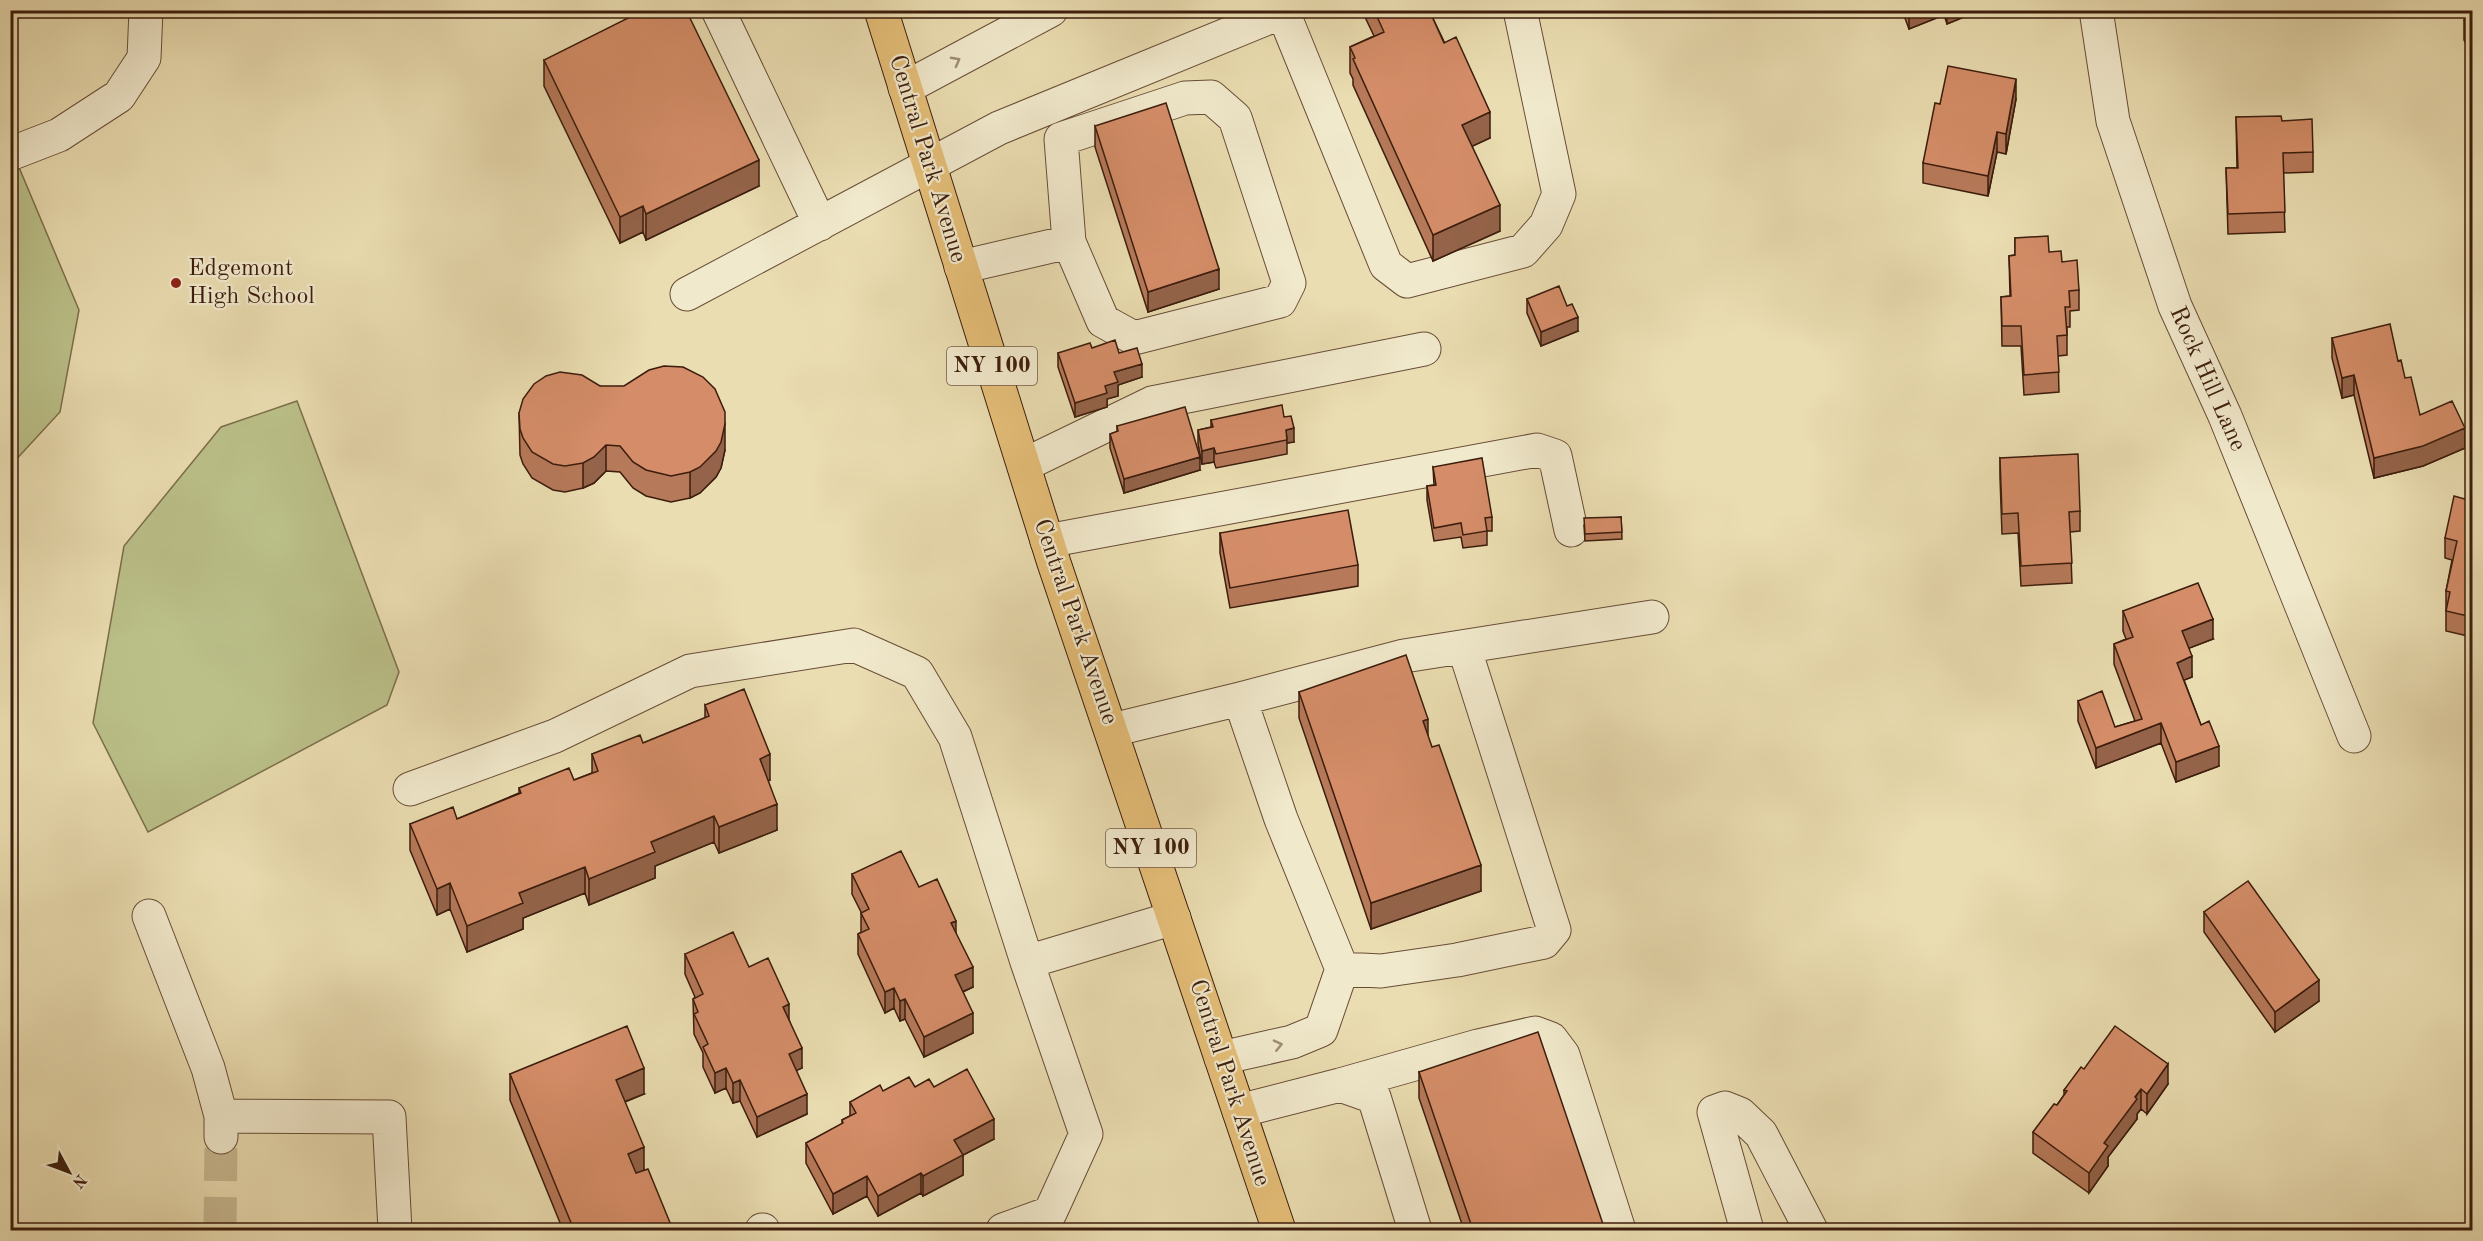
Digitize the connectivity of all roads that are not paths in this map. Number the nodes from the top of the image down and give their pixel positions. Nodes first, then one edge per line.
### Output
1 (146, 10) edge
2 (718, 10) edge
3 (880, 10) edge
4 (1521, 10) edge
5 (2096, 10) edge
6 (1285, 11) edge
7 (1038, 14) edge
8 (904, 88) junction
9 (10, 154) edge
10 (929, 166) junction
11 (820, 224) junction
12 (1069, 242) junction
13 (961, 267) junction
14 (687, 294) dead end
15 (1424, 349) dead end
16 (1024, 465) junction
17 (1572, 530) dead end
18 (1047, 541) junction
19 (1652, 617) dead end
20 (1464, 648) junction
21 (1240, 699) junction
22 (1112, 730) junction
23 (2355, 736) dead end
24 (410, 789) dead end
25 (149, 916) dead end
26 (1174, 918) junction
27 (1028, 962) junction
28 (1342, 969) junction
29 (1221, 1058) junction
30 (1340, 1085) junction
31 (1239, 1111) junction
32 (395, 1230) edge
33 (1003, 1230) edge
34 (1279, 1230) edge
35 (1415, 1230) edge
36 (1619, 1230) edge
37 (1747, 1230) edge
38 (1811, 1230) edge

1 - 9 street
2 - 11 street
3 - 8 main road, Central Park Avenue / NY 100
4 - 6 street
5 - 23 street, Rock Hill Lane
6 - 10 street
8 -> 7 street
8 - 10 main road, Central Park Avenue / NY 100
10 - 11 street
10 - 13 main road, Central Park Avenue / NY 100
11 - 14 street
12 - 12 street
12 - 13 street
13 - 16 main road, Central Park Avenue / NY 100
15 - 16 street
16 - 18 main road, Central Park Avenue / NY 100
17 - 18 street
18 - 22 main road, Central Park Avenue / NY 100
19 - 20 street
20 - 21 street
20 - 28 street
21 - 22 street
21 - 28 street
22 - 26 main road, Central Park Avenue / NY 100
24 - 27 street
25 - 32 street
26 - 27 street
26 - 29 main road, Central Park Avenue / NY 100
27 - 33 street
29 -> 28 street
29 - 31 main road, Central Park Avenue / NY 100
30 - 31 street
30 - 35 street
30 - 36 street
31 - 34 main road, Central Park Avenue / NY 100
37 - 38 street

